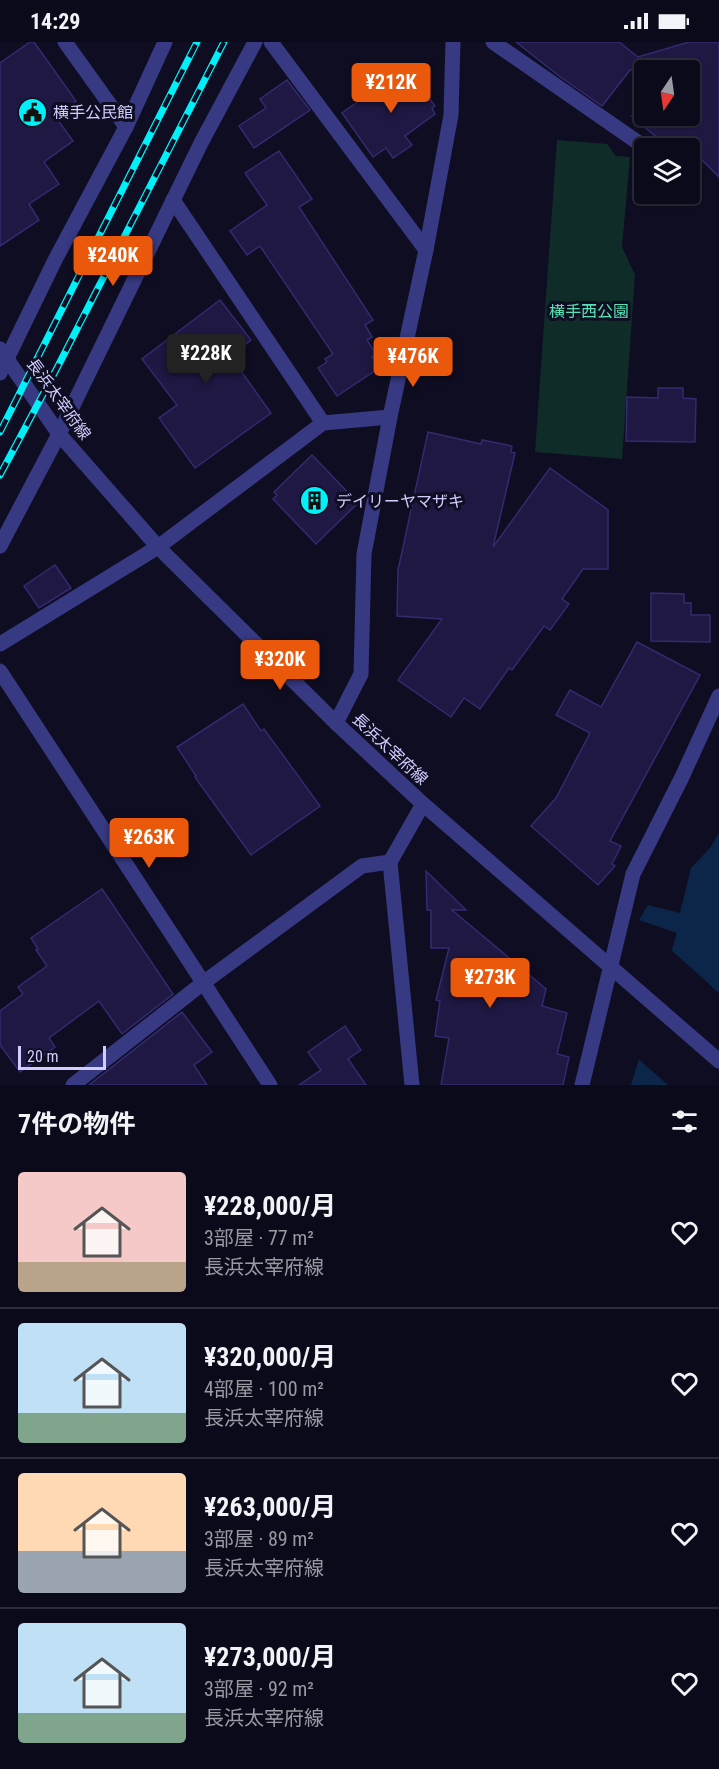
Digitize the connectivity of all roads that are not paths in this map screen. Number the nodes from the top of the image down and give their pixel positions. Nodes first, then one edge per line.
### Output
1 (65, 42) edge
2 (165, 42) edge
3 (255, 42) edge
4 (271, 42) edge
5 (453, 42) edge
6 (493, 42) edge
7 (126, 127) junction
8 (634, 140) edge
9 (173, 200) junction
10 (426, 250) junction
11 (2, 360) edge
12 (390, 417) junction
13 (323, 423) junction
14 (59, 434) junction
15 (0, 546) edge
16 (158, 547) junction
17 (0, 644) edge
18 (0, 671) edge
19 (719, 696) edge
20 (336, 723) junction
21 (423, 804) junction
22 (390, 862) junction
23 (616, 970) junction
24 (203, 983) junction
25 (719, 1061) edge
26 (73, 1085) edge
27 (270, 1085) edge
28 (412, 1085) edge
29 (582, 1085) edge

1 - 7 street
2 - 7 street
3 - 9 street
4 - 10 street
5 - 10 street
6 - 8 street
7 - 11 street
9 - 13 street
9 - 14 street
10 - 12 street
11 - 14 street, 長浜太宰府線
12 - 13 street
12 - 20 street
13 - 16 street
14 - 15 street
14 - 16 street, 長浜太宰府線
16 - 17 street
16 - 20 street, 長浜太宰府線
18 - 24 street
19 - 23 street
20 - 21 street, 長浜太宰府線
21 - 22 street
21 - 23 street, 長浜太宰府線
22 - 24 street
22 - 28 street
23 - 25 street, 長浜太宰府線
23 - 29 street
24 - 26 street
24 - 27 street

